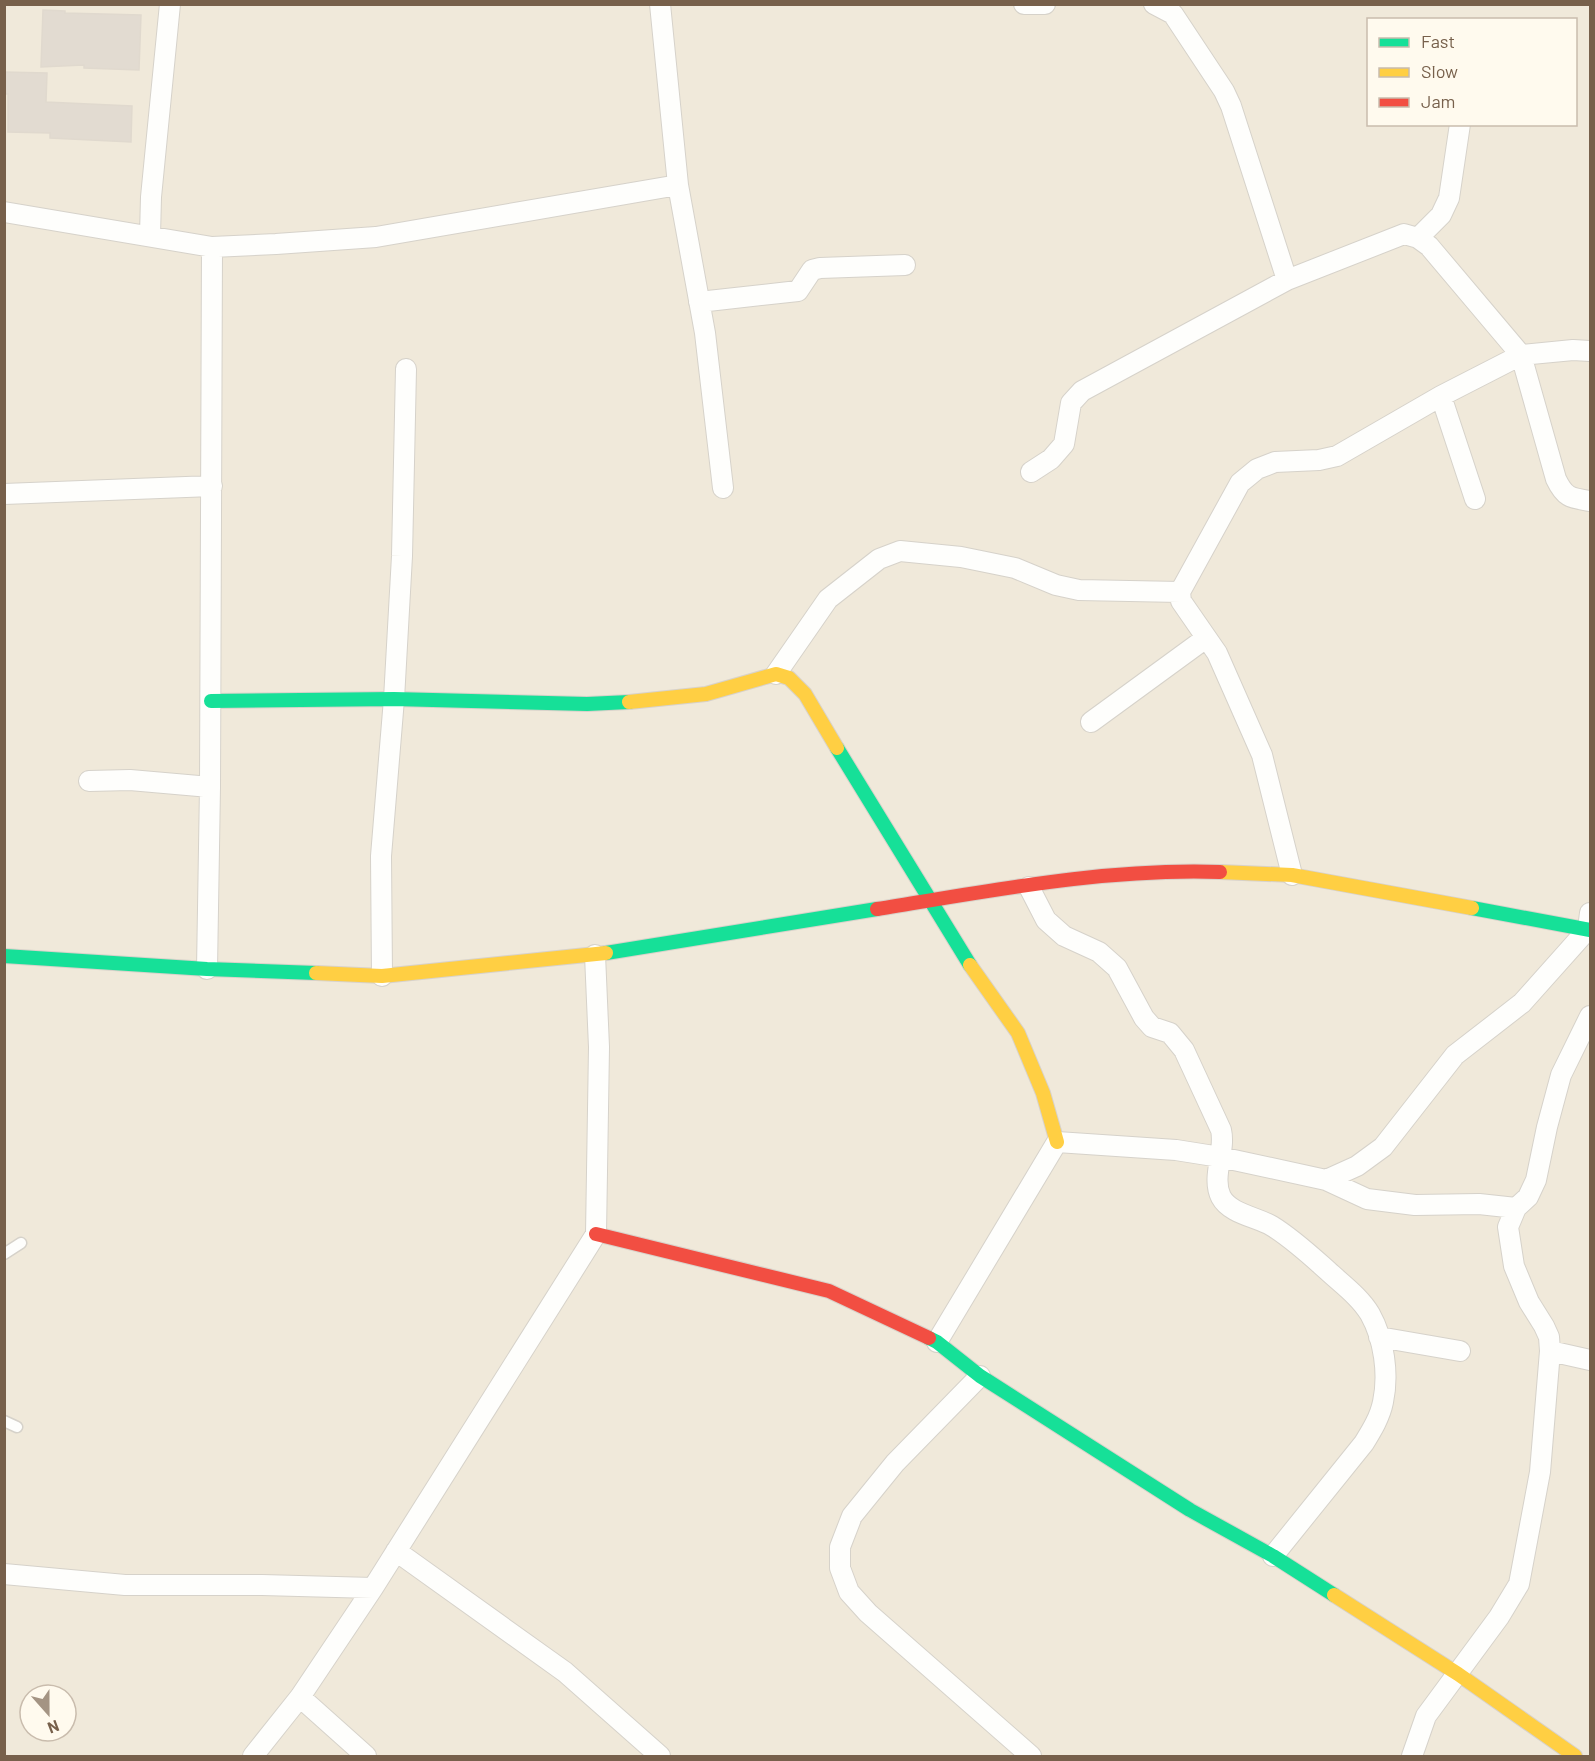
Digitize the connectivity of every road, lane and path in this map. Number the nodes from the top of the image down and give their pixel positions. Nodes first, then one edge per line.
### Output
1 (170, 4) edge
2 (660, 4) edge
3 (1024, 4) edge
4 (1046, 4) edge
5 (1154, 4) edge
6 (1460, 126) edge
7 (678, 185) junction
8 (4, 212) edge
9 (150, 235) junction
10 (1418, 238) junction
11 (212, 247) junction
12 (905, 265) dead end
13 (1287, 280) junction
14 (699, 302) junction
15 (1590, 351) edge
16 (1521, 355) junction
17 (406, 369) dead end
18 (1441, 396) junction
19 (1031, 472) dead end
20 (212, 486) junction
21 (723, 488) dead end
22 (4, 494) edge
23 (1475, 499) dead end
24 (1590, 501) edge
25 (1180, 592) junction
26 (1206, 638) junction
27 (776, 674) junction
28 (394, 699) junction
29 (210, 701) junction
30 (1091, 722) dead end
31 (88, 781) dead end
32 (210, 787) junction
33 (1292, 875) junction
34 (1029, 886) junction
35 (929, 901) junction
36 (1590, 924) edge
37 (595, 955) junction
38 (4, 956) edge
39 (207, 969) junction
40 (382, 976) junction
41 (1590, 1016) edge
42 (1057, 1142) junction
43 (1220, 1157) junction
44 (1326, 1180) junction
45 (1516, 1208) junction
46 (596, 1234) junction
47 (21, 1242) dead end
48 (4, 1254) edge
49 (1379, 1337) junction
50 (937, 1342) junction
51 (1460, 1351) dead end
52 (1550, 1351) junction
53 (1590, 1360) edge
54 (980, 1376) junction
55 (4, 1421) edge
56 (17, 1427) dead end
57 (396, 1551) junction
58 (1273, 1556) junction
59 (4, 1574) edge
60 (373, 1588) junction
61 (1458, 1674) junction
62 (300, 1697) junction
63 (253, 1756) edge
64 (366, 1756) edge
65 (660, 1756) edge
66 (1031, 1756) edge
67 (1412, 1756) edge
68 (1575, 1756) edge

1 - 9 street
2 - 7 street
3 - 4 street
5 - 13 street
6 - 10 street
7 - 11 street
7 - 14 street
8 - 9 street
9 - 11 street
10 - 13 street
10 - 16 street
11 - 20 street
12 - 14 street
13 - 19 street
14 - 21 street
15 - 16 street
16 - 18 street
16 - 24 street
17 - 28 street
18 - 23 street
18 - 25 street
20 - 22 street
20 - 29 street
25 - 26 street
25 - 27 street
26 - 30 street
26 - 33 street
27 - 28 street
27 - 35 street
28 - 29 street
28 - 40 street
29 - 32 street
31 - 32 street
32 - 39 street
33 - 34 street
33 - 36 street
34 - 35 street
34 - 43 street
35 - 37 street
35 - 42 street
36 - 44 street
37 - 40 street
37 - 46 street
38 - 39 street
39 - 40 street
41 - 45 street
42 - 43 street
42 - 50 street
43 - 44 street
43 - 49 street
44 - 45 street
45 - 52 street
46 - 50 street
46 - 57 street
47 - 48 lane
49 - 51 street
49 - 58 street
50 - 54 street
52 - 53 street
52 - 61 street
54 - 58 street
54 - 66 street
55 - 56 lane
57 - 60 street
57 - 65 street
58 - 61 street
59 - 60 street
60 - 62 street
61 - 67 street
61 - 68 street
62 - 63 street
62 - 64 street

